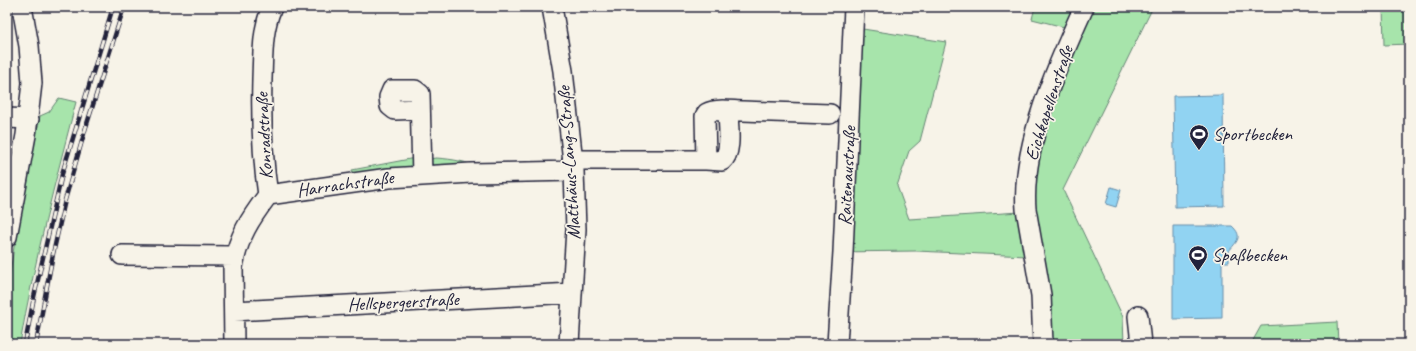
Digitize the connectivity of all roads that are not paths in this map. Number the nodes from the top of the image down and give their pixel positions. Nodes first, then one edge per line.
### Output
1 (22, 7) edge
2 (272, 7) edge
3 (552, 7) edge
4 (854, 7) edge
5 (1084, 7) edge
6 (420, 109) dead end
7 (830, 114) dead end
8 (7, 118) edge
9 (29, 119) junction
10 (573, 165) junction
11 (422, 176) junction
12 (268, 195) junction
13 (7, 237) edge
14 (122, 255) dead end
15 (235, 256) junction
16 (572, 293) junction
17 (234, 311) junction
18 (1138, 316) dead end
19 (234, 344) edge
20 (569, 344) edge
21 (837, 344) edge
22 (1043, 344) edge
23 (1141, 344) edge

1 - 9 street
2 - 12 street, Konradstraße
3 - 10 street, Matthäus-Lang-Straße
4 - 21 street, Raitenaustraße
5 - 22 street, Eichkapellenstraße
6 - 11 street
7 - 10 street, Harrachstraße
8 - 9 street
9 - 13 street
10 - 11 street, Harrachstraße
10 - 16 street, Matthäus-Lang-Straße
11 - 12 street, Harrachstraße
12 - 15 street, Konradstraße
14 - 15 street
15 - 17 street, Konradstraße
16 - 17 street, Hellspergerstraße
16 - 20 street, Matthäus-Lang-Straße
17 - 19 street, Konradstraße
18 - 23 street

